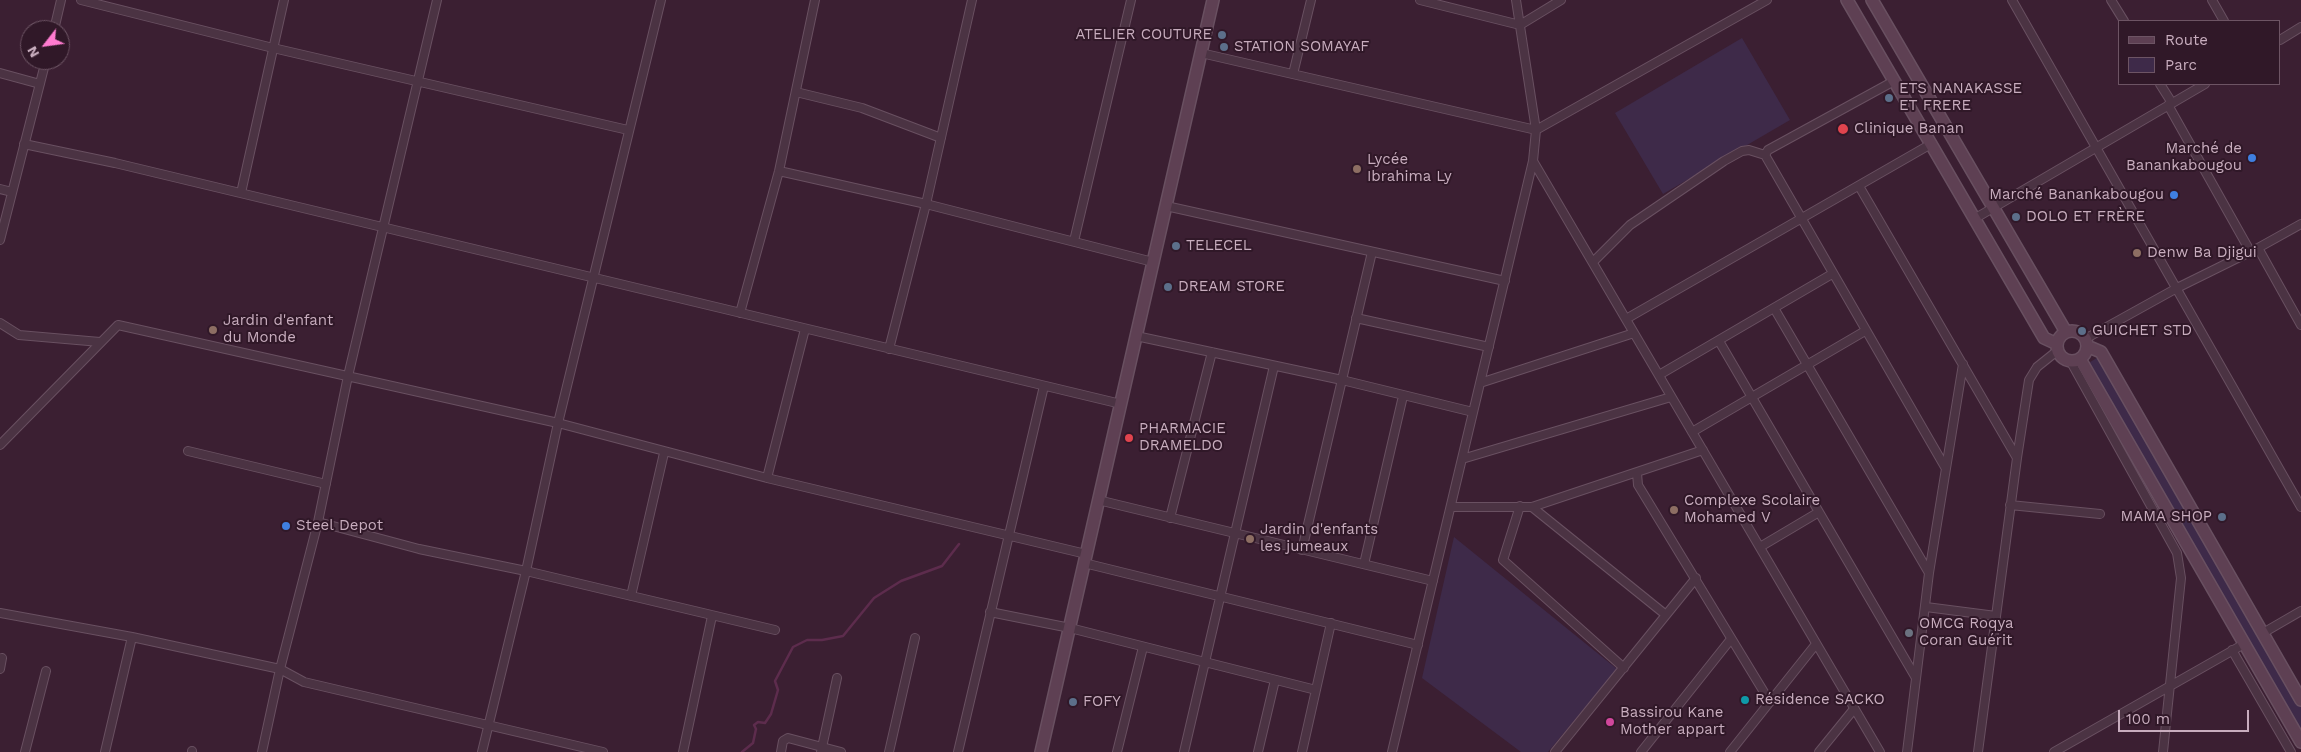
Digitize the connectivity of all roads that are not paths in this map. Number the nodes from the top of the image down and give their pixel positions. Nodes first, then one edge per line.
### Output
1 (61, 0) edge
2 (81, 0) edge
3 (284, 0) edge
4 (437, 0) edge
5 (661, 0) edge
6 (815, 0) edge
7 (972, 0) edge
8 (1131, 0) edge
9 (1213, 0) edge
10 (1311, 0) edge
11 (1420, 0) edge
12 (1516, 0) edge
13 (1561, 0) edge
14 (1748, 0) edge
15 (1767, 0) edge
16 (1847, 0) edge
17 (1872, 0) edge
18 (2012, 0) edge
19 (2111, 0) edge
20 (2212, 0) edge
21 (1753, 8) junction
22 (56, 20) edge
23 (2123, 20) edge
24 (2223, 20) edge
25 (1520, 25) junction
26 (2301, 27) edge
27 (2281, 39) edge
28 (273, 48) junction
29 (1201, 53) junction
30 (44, 70) edge
31 (0, 73) edge
32 (1293, 74) junction
33 (418, 81) junction
34 (1894, 81) junction
35 (40, 84) junction
36 (2160, 85) edge
37 (2203, 85) edge
38 (796, 92) junction
39 (2170, 104) junction
40 (628, 130) junction
41 (1536, 130) junction
42 (942, 138) junction
43 (24, 144) junction
44 (1931, 144) junction
45 (2097, 146) junction
46 (1765, 155) junction
47 (1533, 161) junction
48 (779, 171) junction
49 (1859, 186) junction
50 (0, 189) edge
51 (12, 192) junction
52 (241, 194) junction
53 (926, 204) junction
54 (1166, 206) junction
55 (1993, 208) junction
56 (1800, 219) junction
57 (1974, 219) junction
58 (2301, 224) edge
59 (383, 228) junction
60 (0, 240) edge
61 (1074, 241) junction
62 (2254, 250) junction
63 (1372, 252) junction
64 (1153, 262) junction
65 (1593, 262) junction
66 (1832, 274) junction
67 (593, 278) junction
68 (1504, 281) junction
69 (2177, 288) junction
70 (1774, 308) junction
71 (740, 313) junction
72 (1356, 318) junction
73 (1626, 319) junction
74 (0, 323) edge
75 (2301, 325) edge
76 (805, 328) junction
77 (1865, 331) junction
78 (2066, 332) junction
79 (1634, 333) junction
80 (1136, 336) junction
81 (1719, 340) junction
82 (100, 342) junction
83 (2086, 343) junction
84 (1489, 346) junction
85 (2057, 347) junction
86 (889, 349) junction
87 (1212, 352) junction
88 (2076, 361) junction
89 (1963, 364) junction
90 (1808, 365) junction
91 (1274, 366) junction
92 (1659, 375) junction
93 (348, 376) junction
94 (1342, 380) junction
95 (1480, 383) junction
96 (1044, 386) junction
97 (1404, 396) junction
98 (1671, 397) junction
99 (1752, 397) junction
100 (1120, 404) junction
101 (1473, 412) junction
102 (558, 423) junction
103 (1692, 432) junction
104 (0, 445) edge
105 (1703, 450) junction
106 (188, 451) dead end
107 (664, 453) junction
108 (2017, 458) junction
109 (1462, 459) junction
110 (1945, 467) junction
111 (1637, 473) junction
112 (767, 478) junction
113 (326, 484) junction
114 (1098, 500) junction
115 (2010, 505) junction
116 (1520, 506) junction
117 (1451, 507) junction
118 (1532, 507) junction
119 (2301, 507) edge
120 (1819, 512) junction
121 (2100, 514) dead end
122 (1170, 518) junction
123 (318, 522) junction
124 (1235, 534) junction
125 (1008, 535) junction
126 (1760, 547) junction
127 (1302, 550) junction
128 (1085, 559) junction
129 (1364, 564) junction
130 (526, 571) junction
131 (1929, 573) junction
132 (1696, 578) junction
133 (1433, 581) junction
134 (631, 596) junction
135 (1220, 597) junction
136 (1926, 607) junction
137 (2301, 611) edge
138 (990, 612) junction
139 (0, 613) edge
140 (1666, 615) junction
141 (712, 616) junction
142 (1996, 616) junction
143 (1331, 623) junction
144 (1070, 628) junction
145 (775, 630) dead end
146 (2263, 633) junction
147 (132, 637) junction
148 (915, 638) dead end
149 (1731, 639) junction
150 (1816, 644) junction
151 (2244, 644) junction
152 (1418, 645) junction
153 (1143, 647) junction
154 (2232, 650) junction
155 (2, 658) dead end
156 (1205, 664) junction
157 (1624, 668) junction
158 (0, 669) edge
159 (280, 669) junction
160 (46, 671) dead end
161 (837, 678) dead end
162 (1916, 678) junction
163 (1275, 680) junction
164 (2171, 685) junction
165 (1316, 690) junction
166 (2301, 700) edge
167 (1770, 702) junction
168 (1854, 708) junction
169 (488, 724) junction
170 (2301, 742) edge
171 (821, 750) edge
172 (25, 752) edge
173 (105, 752) edge
174 (262, 752) edge
175 (482, 752) edge
176 (603, 752) edge
177 (683, 752) edge
178 (780, 752) edge
179 (841, 752) edge
180 (889, 752) edge
181 (958, 752) edge
182 (1041, 752) edge
183 (1117, 752) edge
184 (1184, 752) edge
185 (1258, 752) edge
186 (1302, 752) edge
187 (1392, 752) edge
188 (1555, 752) edge
189 (1641, 752) edge
190 (1730, 752) edge
191 (1819, 752) edge
192 (1880, 752) edge
193 (1907, 752) edge
194 (1978, 752) edge
195 (2054, 752) edge
196 (2163, 752) edge
197 (2291, 752) edge

1 - 22 street
2 - 28 street
3 - 28 street
4 - 33 street
5 - 40 street
6 - 38 street
7 - 42 street
8 - 61 street
9 - 29 main road
10 - 32 street
11 - 25 street
12 - 25 street
13 - 25 street
14 - 21 street
15 - 21 street
16 - 34 main road
17 - 55 main road
18 - 45 street
19 - 23 street
20 - 24 street
21 - 41 street
25 - 41 street
26 - 27 street
28 - 33 street
28 - 52 street
29 - 32 street
29 - 54 main road
30 - 35 street
31 - 35 street
32 - 41 street
33 - 40 street
33 - 59 street
34 - 44 main road
34 - 46 street
35 - 43 street
36 - 39 street
37 - 39 street
38 - 42 street
38 - 48 street
39 - 45 street
39 - 62 street
40 - 67 street
41 - 47 street
42 - 53 street
43 - 51 street
43 - 52 street
44 - 49 street
44 - 57 main road
45 - 55 street
45 - 69 street
46 - 56 street
46 - 65 street
47 - 65 street
47 - 68 street
48 - 53 street
48 - 71 street
49 - 56 street
49 - 89 street
50 - 51 street
51 - 60 street
52 - 59 street
53 - 61 street
53 - 86 street
54 - 63 street
54 - 64 main road
55 - 57 street
55 - 78 main road
56 - 66 street
56 - 73 street
57 - 85 main road
58 - 62 street
59 - 67 street
59 - 93 street
61 - 64 street
62 - 69 street
62 - 75 street
63 - 68 street
63 - 72 street
64 - 80 main road
65 - 73 street
66 - 70 street
66 - 77 street
67 - 71 street
67 - 102 street
68 - 84 street
69 - 83 street
69 - 119 street
70 - 81 street
70 - 90 street
71 - 76 street
72 - 84 street
72 - 94 street
73 - 79 street
74 - 82 street
76 - 86 street
76 - 112 street
77 - 90 street
77 - 110 street
78 - 83 main road
78 - 85 main road
79 - 92 street
79 - 95 street
80 - 87 street
80 - 100 main road
81 - 92 street
81 - 99 street
82 - 93 street
82 - 104 street
83 - 88 main road
83 - 146 main road
84 - 95 street
85 - 88 main road
85 - 108 street
86 - 96 street
87 - 91 street
87 - 122 street
88 - 151 main road
88 - 164 street
89 - 108 street
89 - 110 street
90 - 99 street
90 - 131 street
91 - 94 street
91 - 124 street
92 - 98 street
93 - 102 street
93 - 113 street
94 - 97 street
94 - 127 street
95 - 101 street
96 - 100 street
96 - 125 street
97 - 101 street
97 - 129 street
98 - 103 street
98 - 109 street
99 - 103 street
99 - 120 street
100 - 114 main road
101 - 109 street
102 - 107 street
102 - 130 street
103 - 105 street
105 - 111 street
105 - 126 street
106 - 113 street
107 - 112 street
107 - 134 street
108 - 115 street
109 - 117 street
110 - 131 street
111 - 118 street
111 - 132 street
112 - 125 street
113 - 123 street
114 - 122 street
114 - 128 main road
115 - 121 street
115 - 142 street
116 - 117 street
116 - 118 street
116 - 157 street
117 - 133 street
118 - 140 street
120 - 126 street
120 - 162 street
122 - 124 street
123 - 130 street
123 - 159 street
124 - 127 street
124 - 135 street
125 - 128 street
125 - 138 street
126 - 150 street
127 - 129 street
128 - 135 street
128 - 144 main road
129 - 133 street
130 - 134 street
130 - 169 street
131 - 136 street
132 - 140 street
132 - 149 street
133 - 152 street
134 - 141 street
135 - 143 street
135 - 156 street
136 - 142 street
136 - 162 street
137 - 146 street
138 - 144 street
138 - 181 street
139 - 147 street
140 - 157 street
141 - 145 street
141 - 177 street
142 - 194 street
143 - 152 street
143 - 165 street
144 - 153 street
144 - 182 main road
146 - 166 main road
147 - 159 street
147 - 173 street
148 - 180 street
149 - 167 street
149 - 189 street
150 - 167 street
150 - 168 street
151 - 154 street
151 - 170 main road
152 - 187 street
153 - 156 street
153 - 183 street
154 - 164 street
154 - 197 street
155 - 158 street
156 - 163 street
156 - 184 street
157 - 188 street
159 - 169 street
159 - 174 street
160 - 172 street
161 - 171 street
162 - 193 street
163 - 165 street
163 - 185 street
164 - 195 street
164 - 196 street
165 - 186 street
167 - 190 street
168 - 191 street
168 - 192 street
169 - 175 street
169 - 176 street
171 - 178 street
171 - 179 street

